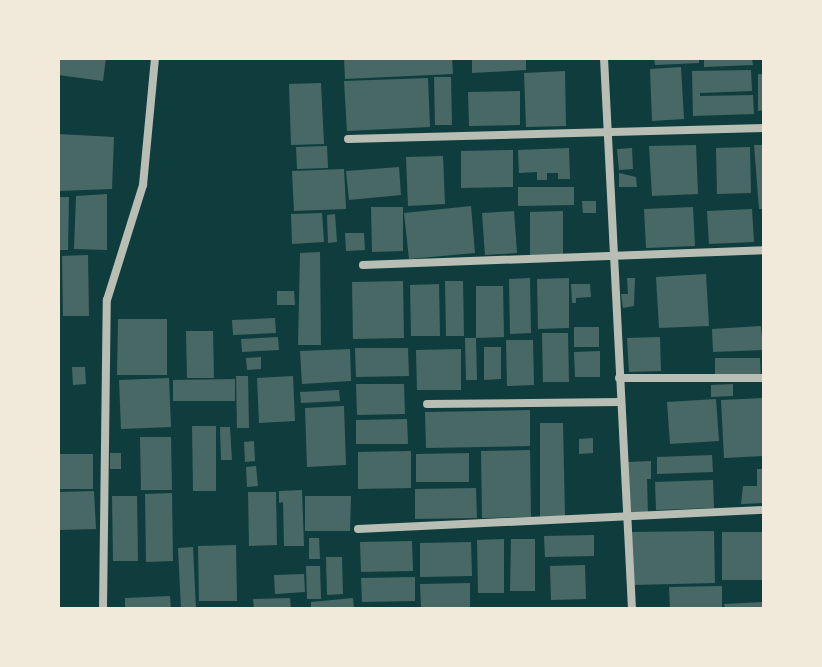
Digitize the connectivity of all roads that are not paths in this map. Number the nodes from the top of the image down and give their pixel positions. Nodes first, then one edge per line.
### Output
1 (155, 58) edge
2 (604, 58) edge
3 (764, 128) edge
4 (608, 135) junction
5 (348, 139) dead end
6 (764, 250) edge
7 (613, 254) junction
8 (363, 265) dead end
9 (619, 378) junction
10 (764, 378) edge
11 (621, 402) junction
12 (427, 404) dead end
13 (764, 510) edge
14 (627, 515) junction
15 (358, 529) dead end
16 (103, 609) edge
17 (632, 609) edge

1 - 16 street
2 - 4 street
3 - 4 street
4 - 5 street
4 - 7 street
6 - 7 street
7 - 8 street
7 - 9 street
9 - 10 street
9 - 11 street
11 - 12 street
11 - 14 street
13 - 14 street
14 - 15 street
14 - 17 street

